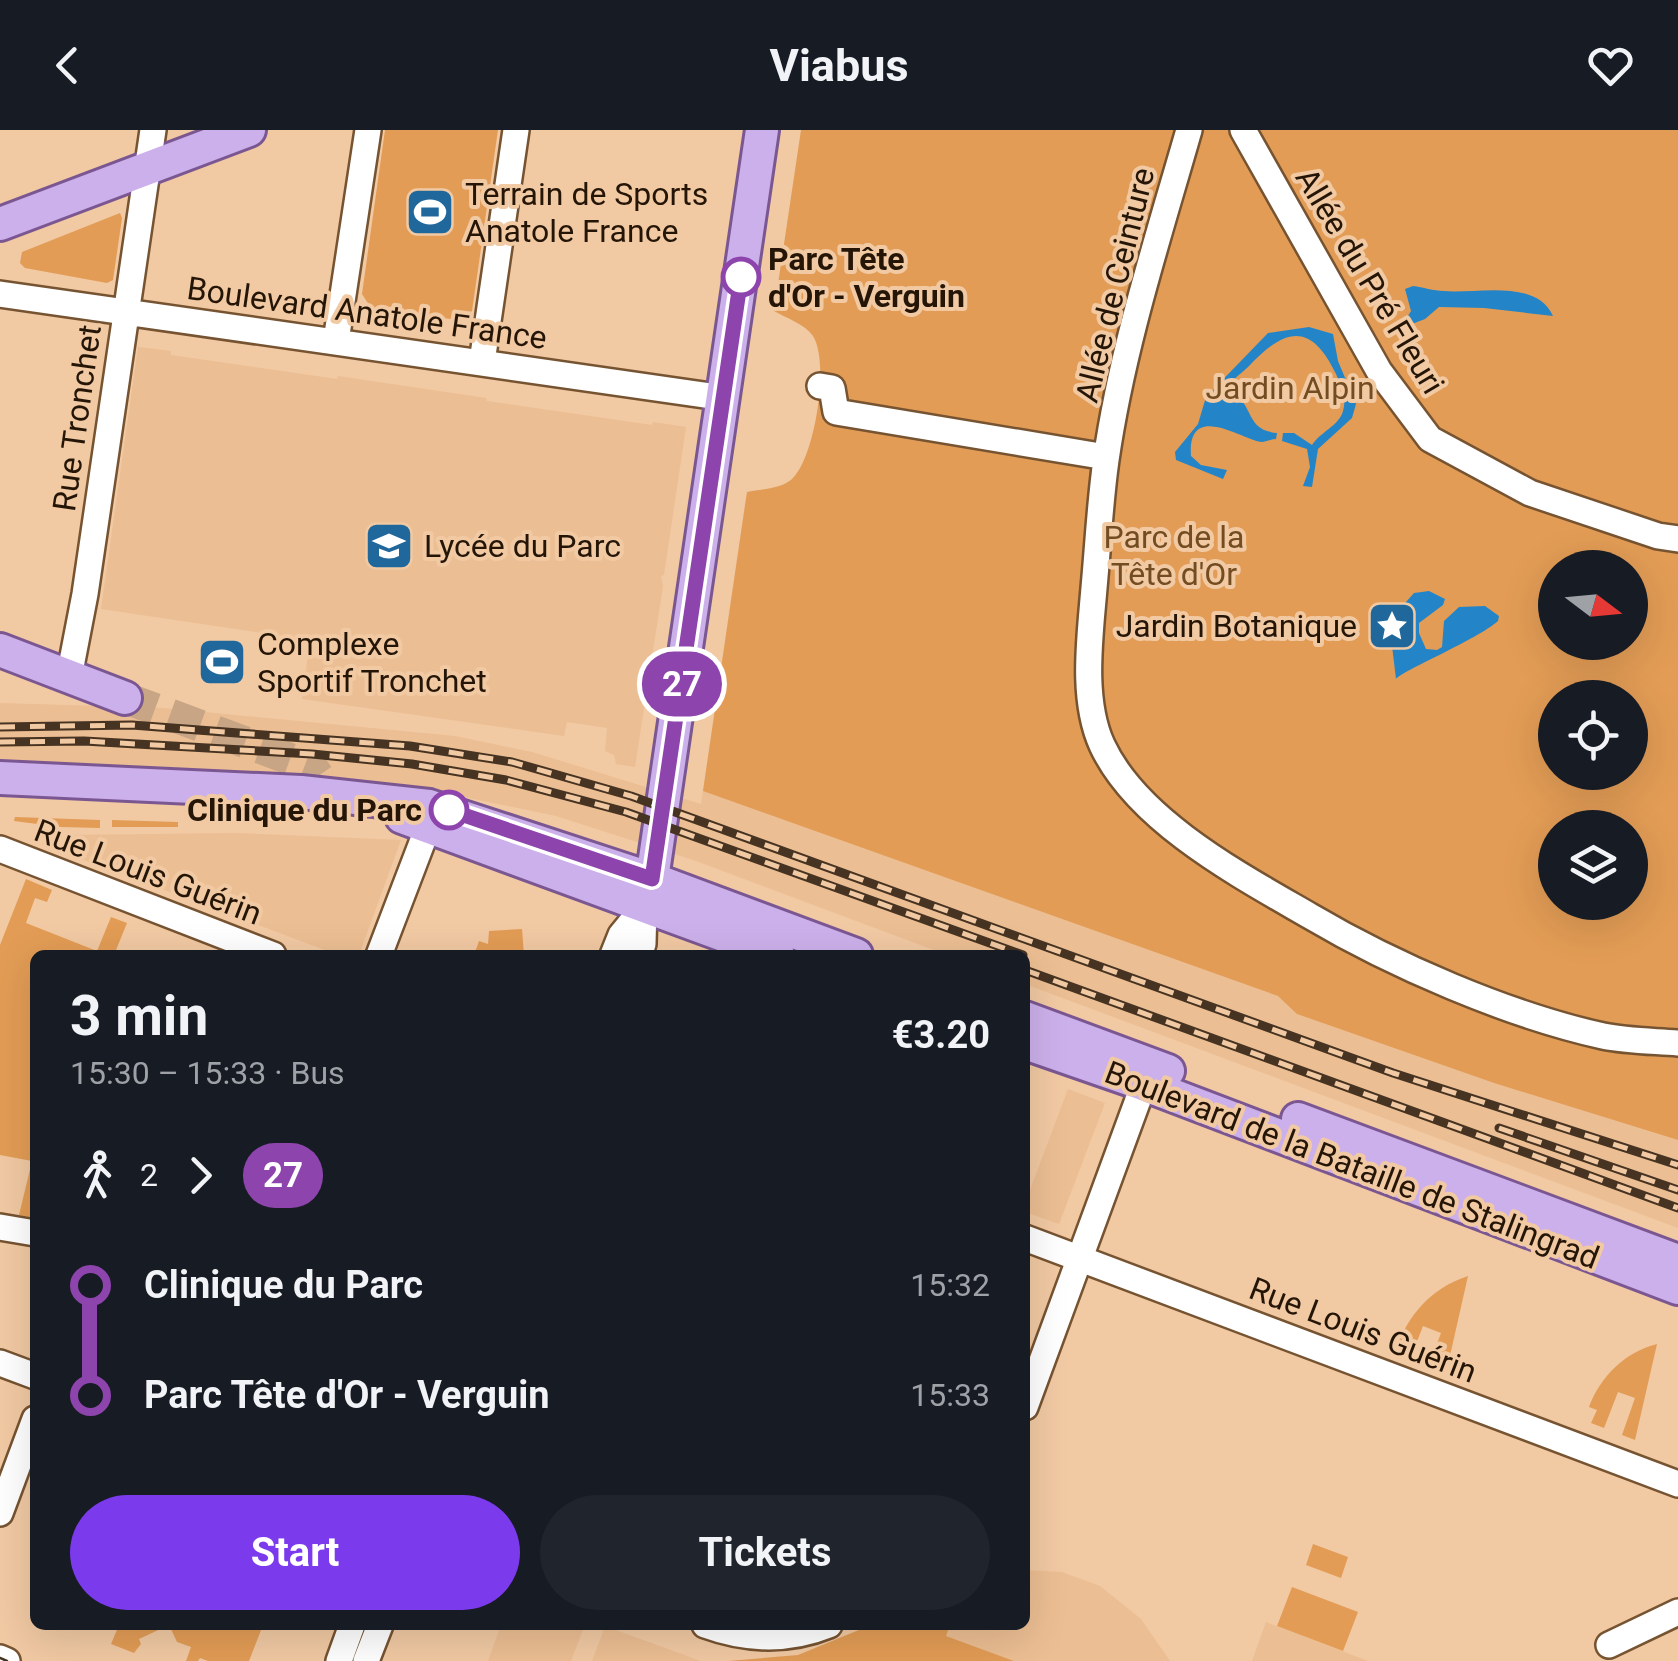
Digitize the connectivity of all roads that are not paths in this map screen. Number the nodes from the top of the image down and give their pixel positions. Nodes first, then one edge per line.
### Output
1 (248, 130) edge
2 (368, 130) edge
3 (516, 130) edge
4 (762, 130) edge
5 (1189, 130) edge
6 (1243, 130) edge
7 (151, 145) edge
8 (0, 224) edge
9 (0, 294) edge
10 (125, 312) junction
11 (336, 341) junction
12 (482, 362) junction
13 (820, 386) dead end
14 (725, 398) junction
15 (1106, 457) junction
16 (1678, 538) edge
17 (0, 650) edge
18 (69, 677) junction
19 (125, 698) tunnel mouth
20 (0, 778) edge
21 (0, 798) edge
22 (438, 818) junction
23 (0, 849) edge
24 (648, 893) junction
25 (214, 944) edge
26 (246, 950) edge
27 (381, 950) edge
28 (616, 950) edge
29 (640, 950) edge
30 (768, 950) edge
31 (839, 950) edge
32 (1030, 1020) edge
33 (1678, 1042) edge
34 (1030, 1044) edge
35 (1147, 1074) junction
36 (0, 1227) edge
37 (30, 1231) edge
38 (1030, 1240) edge
39 (1081, 1259) junction
40 (1678, 1261) edge
41 (1678, 1288) edge
42 (0, 1363) edge
43 (30, 1374) edge
44 (1030, 1394) edge
45 (30, 1432) edge
46 (1678, 1484) edge
47 (0, 1513) edge
48 (1678, 1612) edge
49 (350, 1630) edge
50 (378, 1630) edge
51 (717, 1630) edge
52 (804, 1630) edge
53 (1609, 1644) dead end
54 (0, 1658) edge
55 (7, 1661) edge
56 (339, 1661) edge
57 (366, 1661) edge

1 - 7 main road
2 - 11 street
3 - 12 street
4 - 14 main road
5 - 15 street, Allée de Ceinture
6 - 16 street, Allée du Pré Fleuri
7 - 8 main road
7 - 10 street, Rue Tronchet
9 - 10 street, Boulevard Anatole France
10 - 11 street, Boulevard Anatole France
10 - 18 street, Rue Tronchet
11 - 12 street, Boulevard Anatole France
12 - 14 street, Boulevard Anatole France
13 - 15 street
14 - 24 main road
15 - 33 street, Allée de Ceinture
17 - 18 main road
18 - 19 main road
20 - 22 main road
21 - 22 main road
22 - 24 main road
22 - 27 street
23 - 25 street, Rue Louis Guérin
24 - 28 street
24 - 29 street
24 - 30 main road
24 - 31 main road
25 - 26 street, Rue Louis Guérin
32 - 35 main road, Boulevard de la Bataille de Stalingrad
34 - 35 main road, Boulevard de la Bataille de Stalingrad
35 - 39 street
35 - 40 main road, Boulevard de la Bataille de Stalingrad
35 - 41 main road, Boulevard de la Bataille de Stalingrad
36 - 37 street
38 - 39 street, Rue Louis Guérin
39 - 44 street
39 - 46 street, Rue Louis Guérin
42 - 43 street
45 - 47 street
48 - 53 street
49 - 56 street
50 - 57 street
51 - 52 street
54 - 55 street

